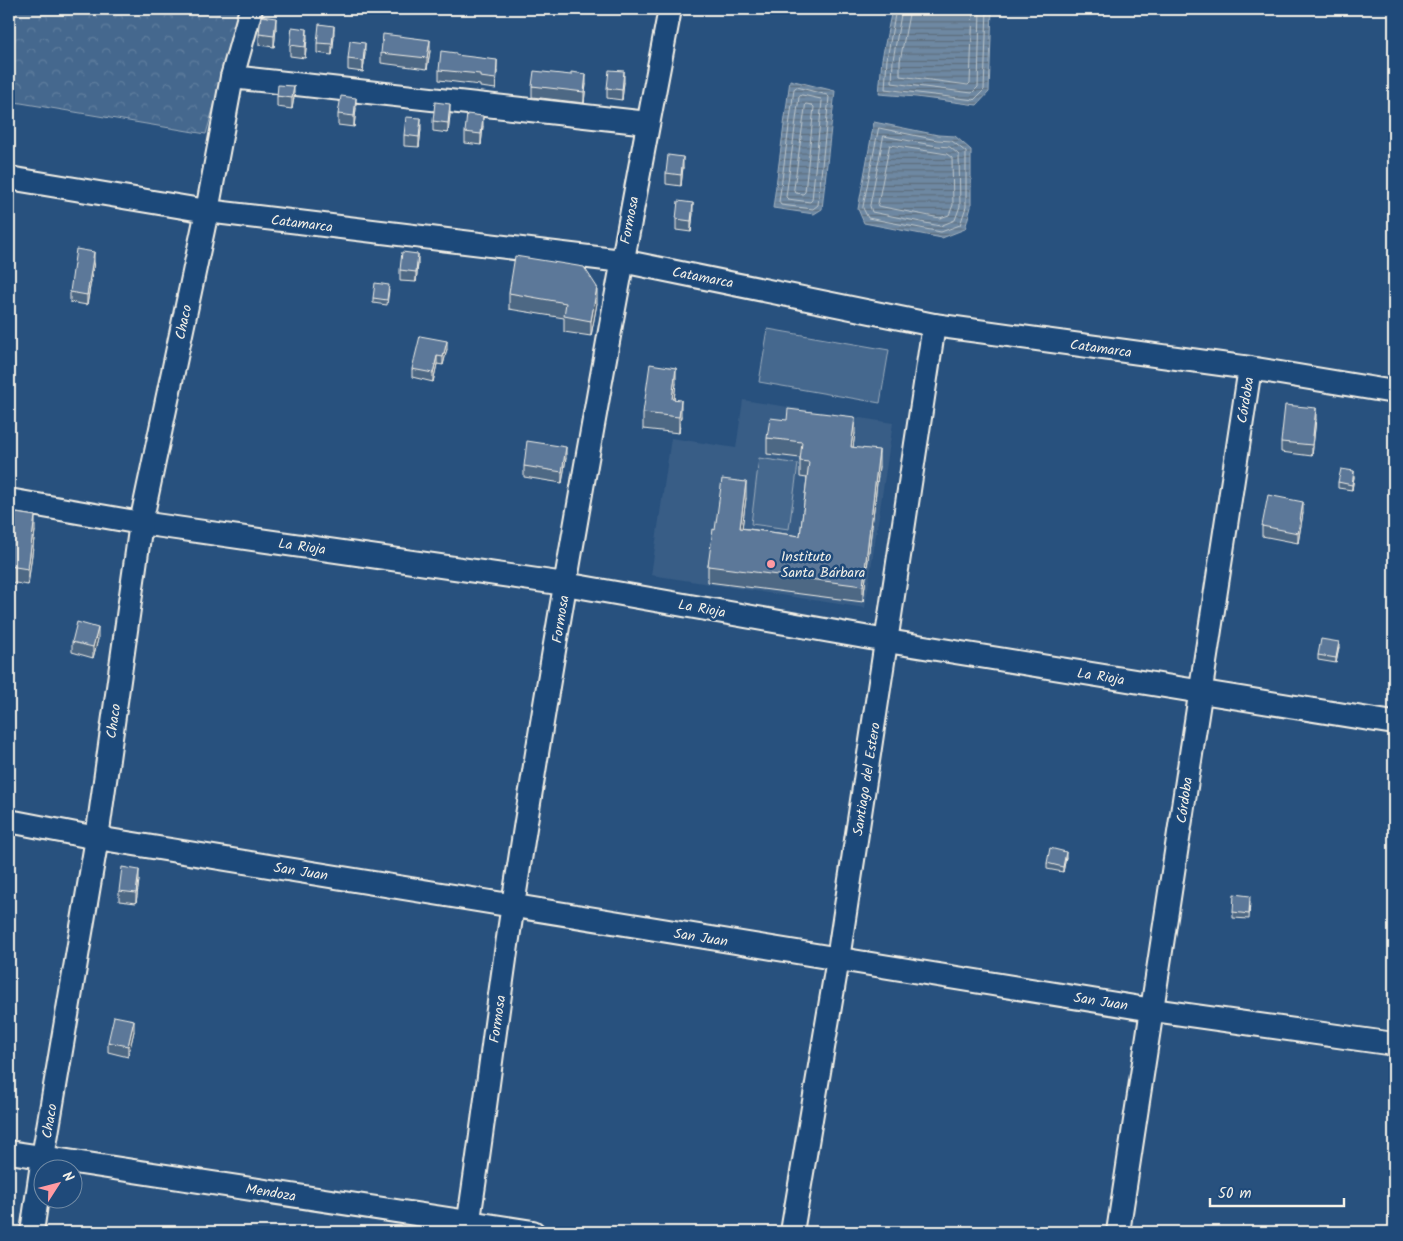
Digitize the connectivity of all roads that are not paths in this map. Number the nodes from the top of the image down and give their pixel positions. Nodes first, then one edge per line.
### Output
1 (251, 9) edge
2 (670, 9) edge
3 (232, 77) junction
4 (648, 124) junction
5 (9, 178) edge
6 (207, 212) junction
7 (622, 261) junction
8 (934, 325) junction
9 (1250, 368) junction
10 (1394, 392) edge
11 (9, 500) edge
12 (141, 523) junction
13 (566, 584) junction
14 (887, 641) junction
15 (1200, 692) junction
16 (1394, 723) edge
17 (9, 821) edge
18 (97, 838) junction
19 (513, 906) junction
20 (838, 959) junction
21 (1153, 1010) junction
22 (1394, 1044) edge
23 (9, 1152) edge
24 (43, 1157) junction
25 (468, 1227) edge
26 (32, 1232) edge
27 (533, 1232) edge
28 (792, 1232) edge
29 (1118, 1232) edge

1 - 3 street, Chaco
2 - 4 street, Formosa
3 - 4 street
3 - 6 street, Chaco
4 - 7 street, Formosa
5 - 6 street, Catamarca
6 - 7 street, Catamarca
6 - 12 street, Chaco
7 - 8 street, Catamarca
7 - 13 street, Formosa
8 - 9 street, Catamarca
8 - 14 street, Santiago del Estero
9 - 10 street, Catamarca
9 - 15 street, Córdoba
11 - 12 street, La Rioja
12 - 13 street, La Rioja
12 - 18 street, Chaco
13 - 14 street, La Rioja
13 - 19 street, Formosa
14 - 15 street, La Rioja
14 - 20 street, Santiago del Estero
15 - 16 street, La Rioja
15 - 21 street, Córdoba
17 - 18 street, San Juan
18 - 19 street, San Juan
18 - 24 street, Chaco
19 - 20 street, San Juan
19 - 25 street, Formosa
20 - 21 street, San Juan
20 - 28 street, Santiago del Estero
21 - 22 street, San Juan
21 - 29 street, Córdoba
23 - 24 street, Mendoza
24 - 25 street, Mendoza
24 - 26 street, Chaco
25 - 27 street, Mendoza

